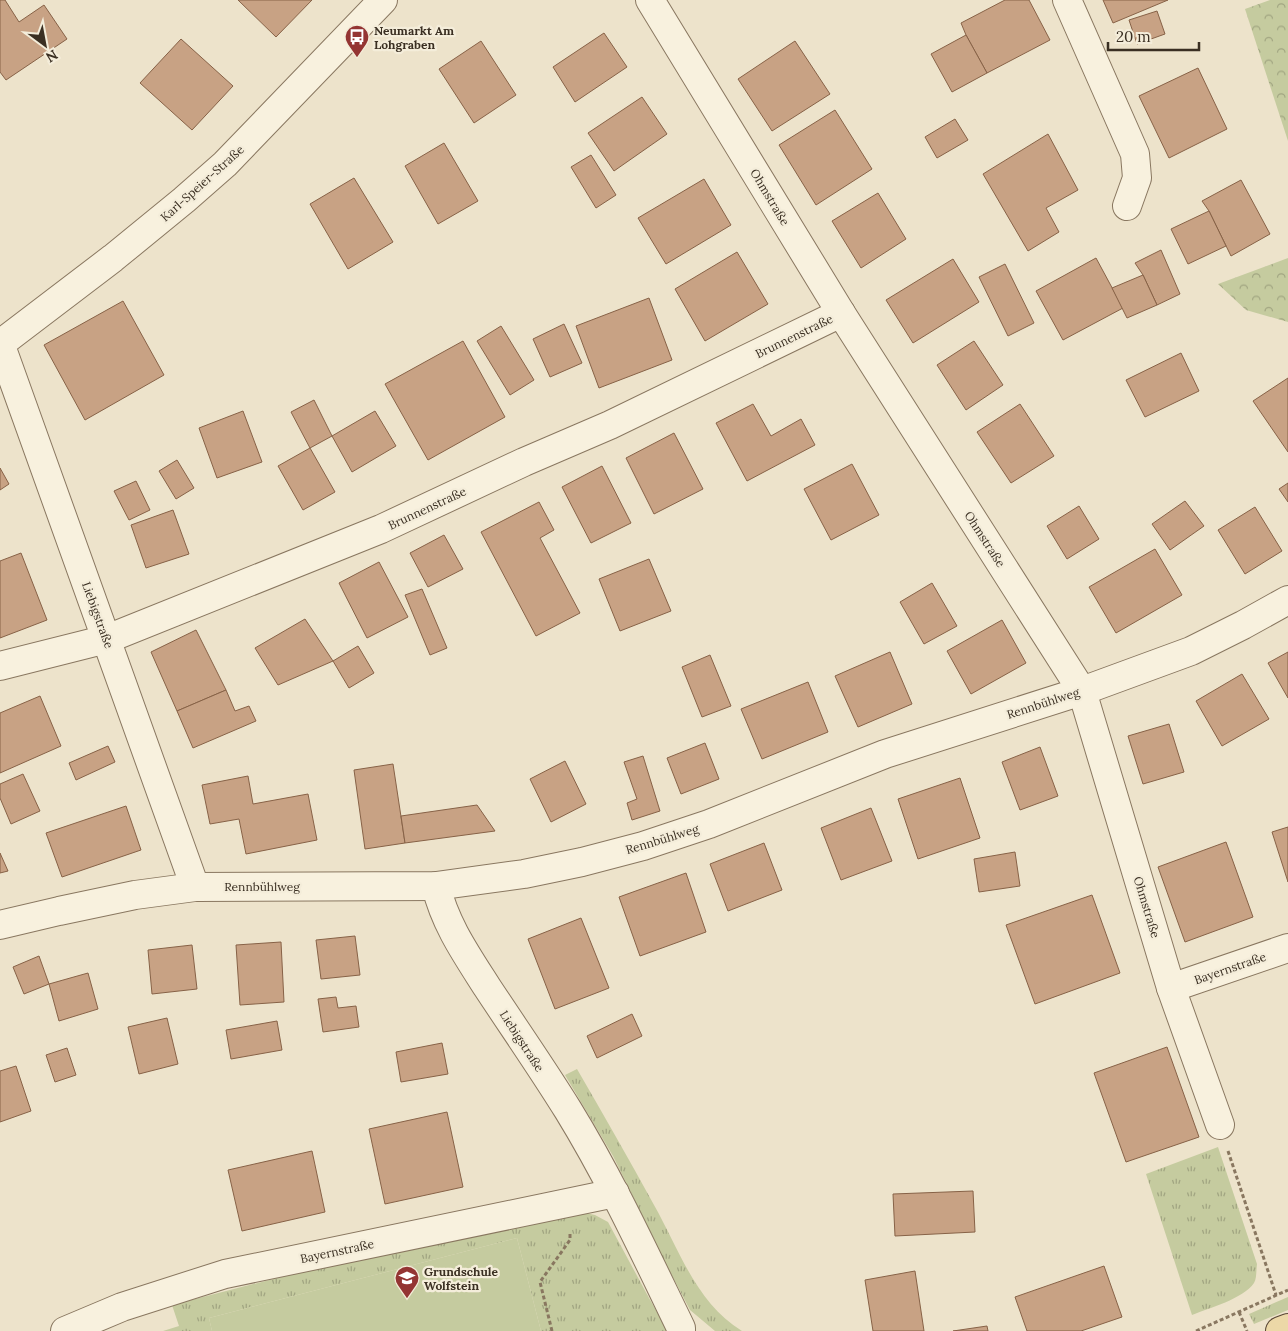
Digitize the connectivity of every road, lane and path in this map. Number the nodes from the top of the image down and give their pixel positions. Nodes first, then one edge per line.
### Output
1 (383, 0) edge
2 (650, 0) edge
3 (1067, 0) edge
4 (1127, 206) dead end
5 (841, 313) junction
6 (0, 343) edge
7 (1288, 600) edge
8 (107, 639) junction
9 (0, 666) edge
10 (1082, 691) junction
11 (436, 886) junction
12 (195, 887) junction
13 (0, 926) edge
14 (1288, 948) edge
15 (1171, 988) junction
16 (1220, 1125) joint
17 (615, 1193) junction
18 (569, 1202) junction
19 (1288, 1290) edge
20 (1276, 1295) junction
21 (1239, 1312) junction
22 (1288, 1328) edge
23 (65, 1331) edge
24 (552, 1331) edge
25 (681, 1331) edge
26 (1196, 1331) edge
27 (1247, 1331) edge
28 (1280, 1331) edge

1 - 6 street, Karl-Speier-Straße
2 - 5 street, Ohmstraße
3 - 4 street
5 - 8 street, Brunnenstraße
5 - 10 street, Ohmstraße
6 - 8 street, Liebigstraße
7 - 10 street, Rennbühlweg
8 - 9 street, Brunnenstraße
8 - 12 street, Liebigstraße
10 - 11 street, Rennbühlweg
10 - 15 street, Ohmstraße
11 - 12 street, Rennbühlweg
11 - 17 street, Liebigstraße
12 - 13 street, Rennbühlweg
14 - 15 street, Bayernstraße
15 - 16 street, Ohmstraße
16 - 20 path
17 - 18 street, Bayernstraße
17 - 25 street, Liebigstraße
18 - 23 street, Bayernstraße
18 - 24 path
19 - 20 path
20 - 21 path
21 - 26 path
21 - 27 path
22 - 28 main road

